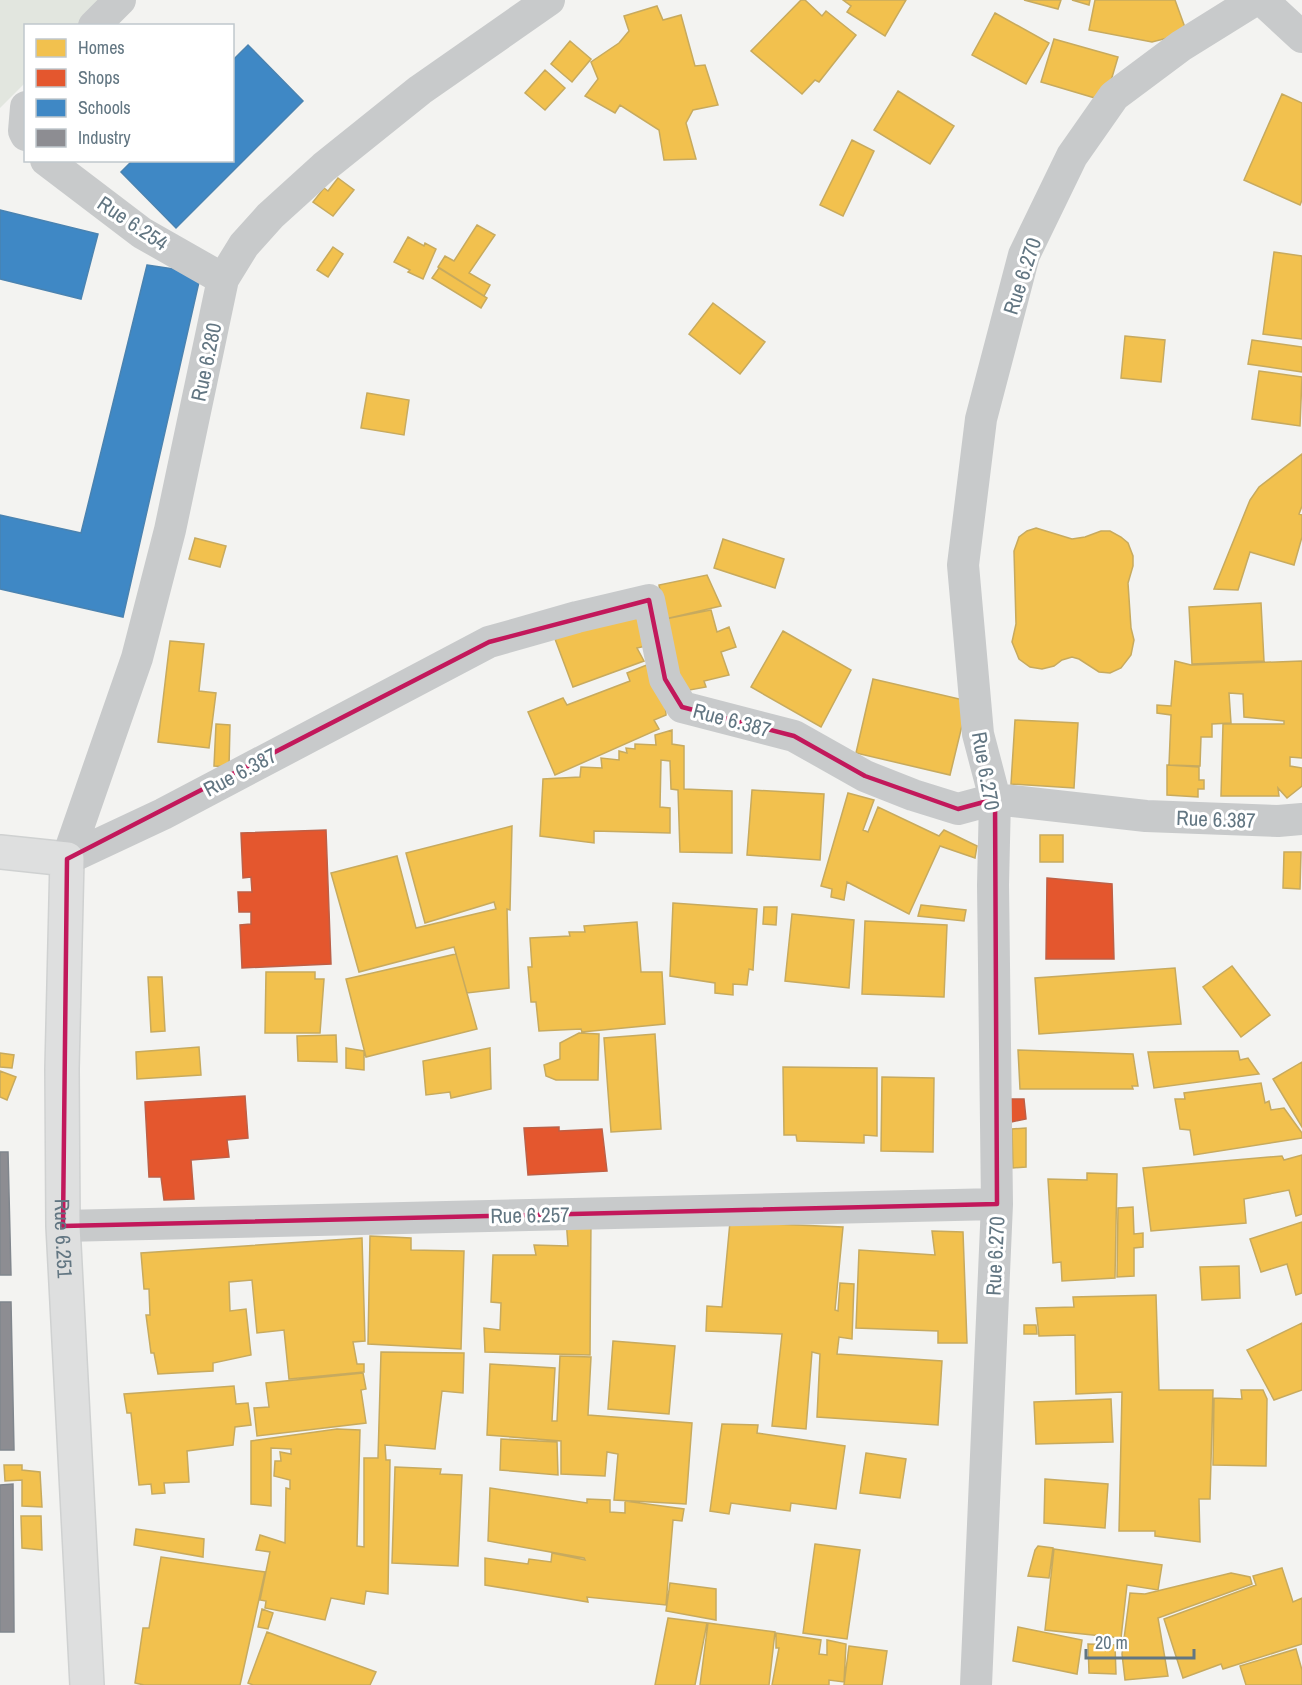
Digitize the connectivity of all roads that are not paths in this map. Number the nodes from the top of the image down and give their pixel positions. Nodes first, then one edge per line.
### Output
1 (120, 0) edge
2 (549, 0) edge
3 (1255, 0) edge
4 (1262, 0) edge
5 (96, 24) edge
6 (1302, 37) edge
7 (49, 162) edge
8 (224, 279) junction
9 (995, 799) junction
10 (1302, 819) edge
11 (0, 852) edge
12 (67, 859) junction
13 (997, 1204) junction
14 (63, 1226) junction
15 (979, 1684) edge
16 (87, 1685) edge

1 - 5 street
2 - 8 street, Rue 6.280
3 - 9 street, Rue 6.270
4 - 6 street
7 - 8 street, Rue 6.254
8 - 12 street, Rue 6.280
9 - 10 street, Rue 6.387
9 - 12 street, Rue 6.387
9 - 13 street, Rue 6.270
11 - 12 main road
12 - 14 main road, Rue 6.251
13 - 14 street, Rue 6.257
13 - 15 street, Rue 6.270
14 - 16 main road, Rue 6.251

